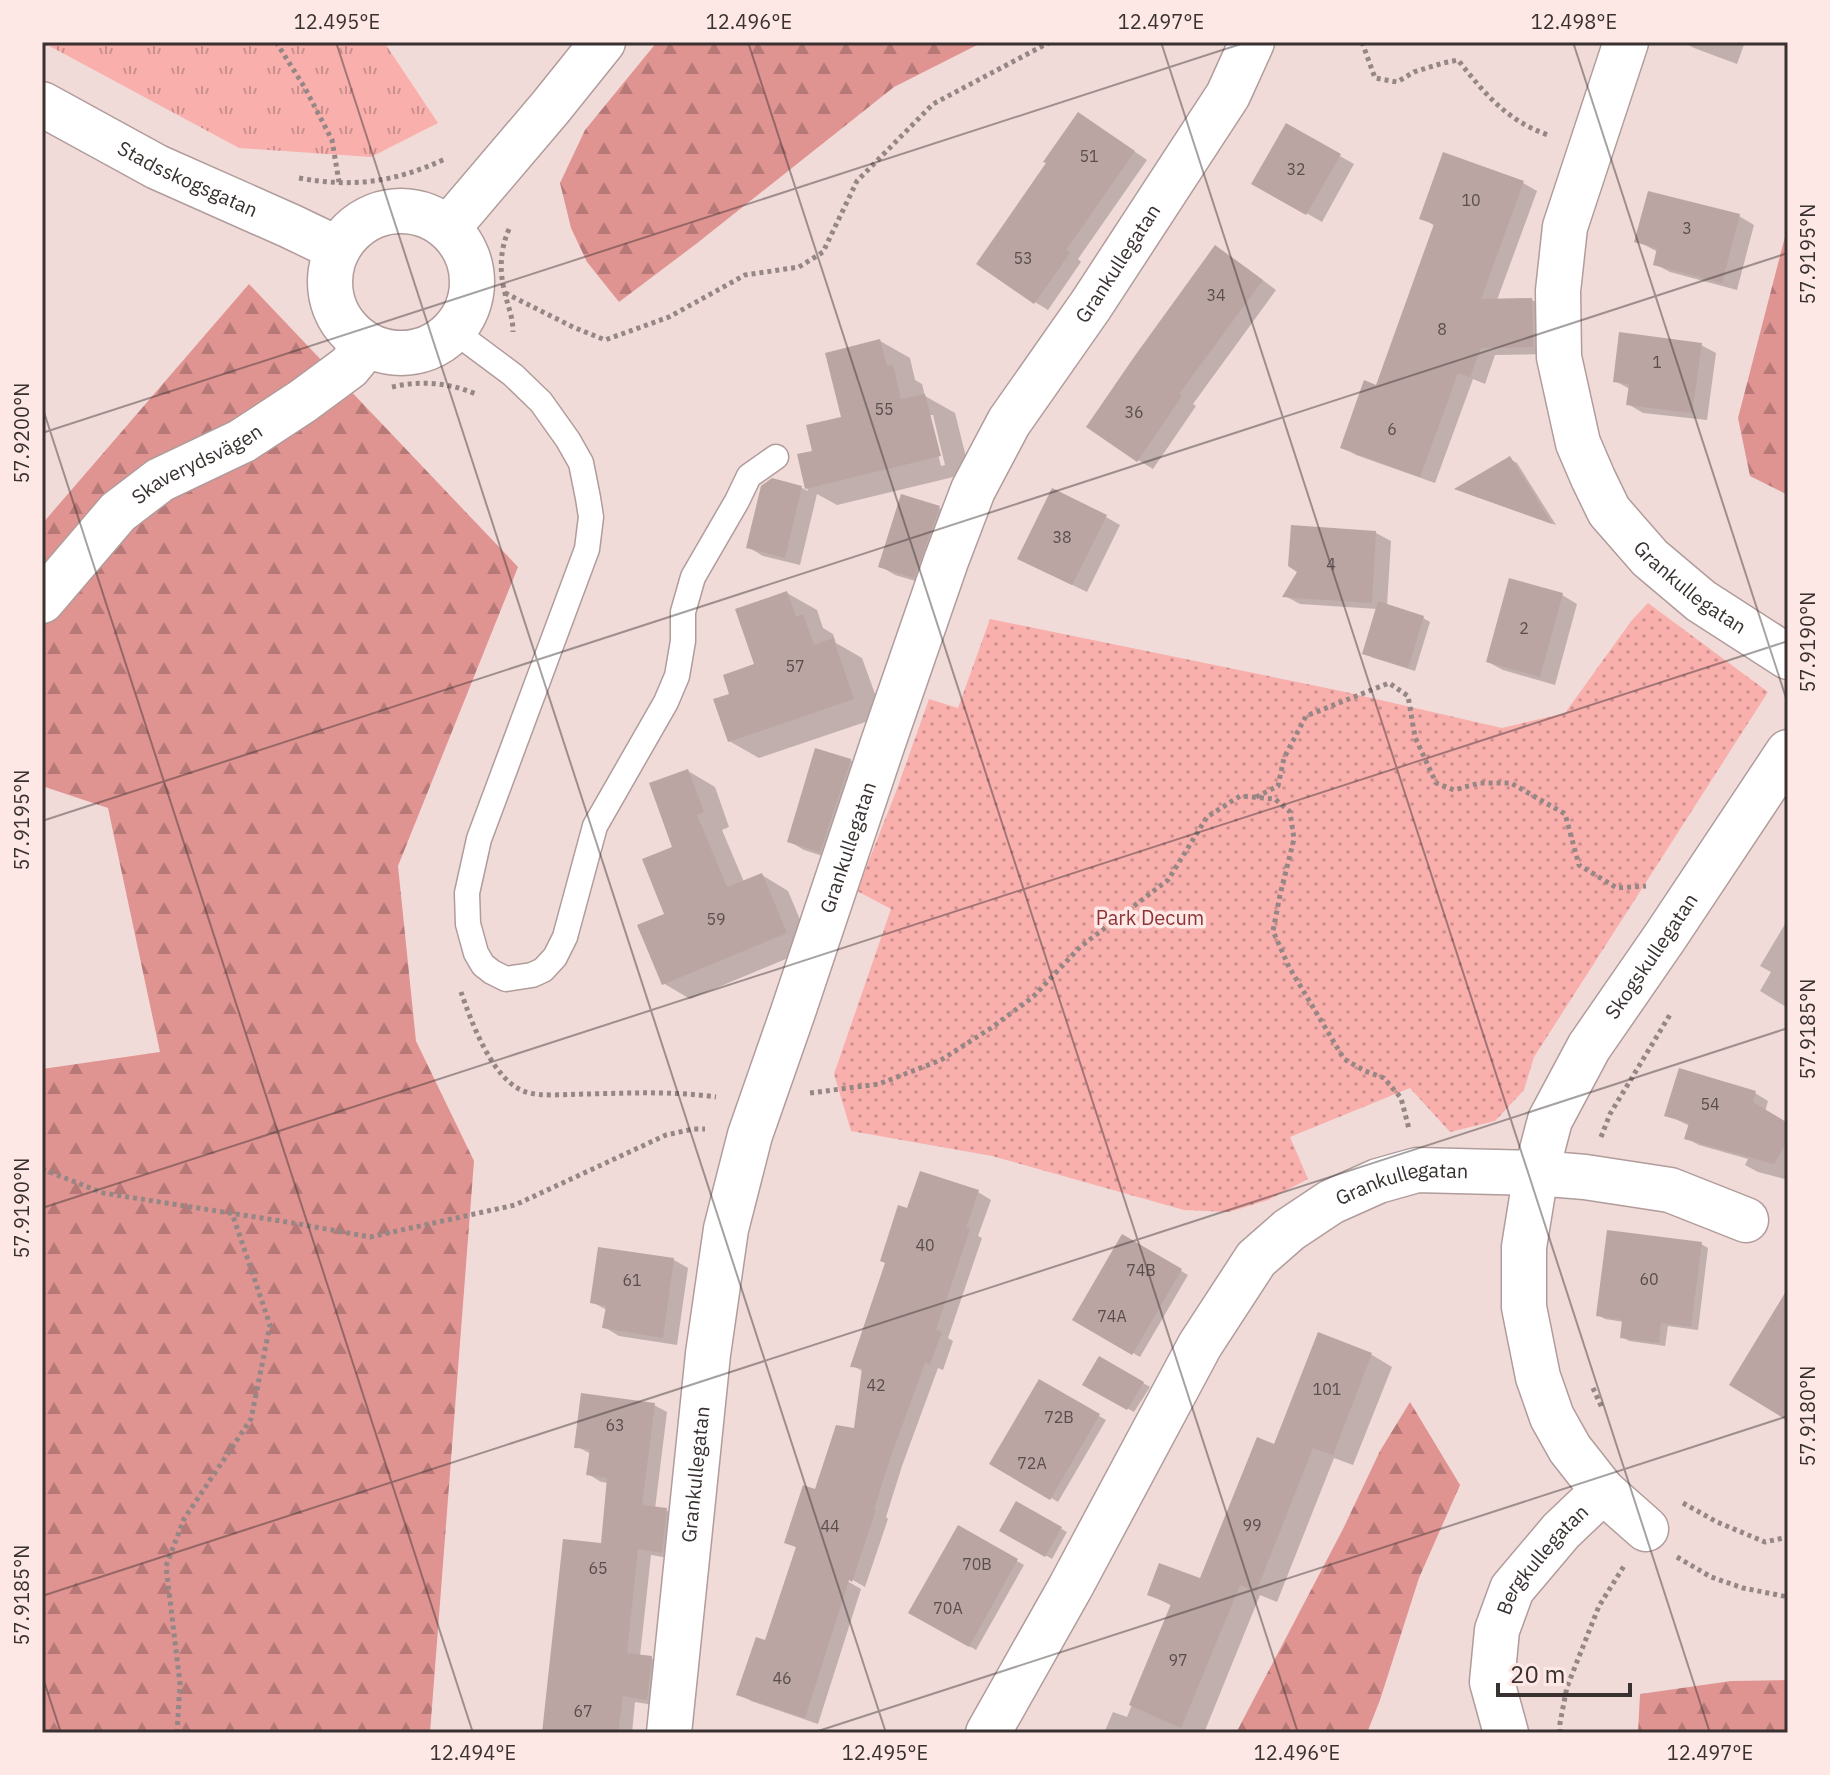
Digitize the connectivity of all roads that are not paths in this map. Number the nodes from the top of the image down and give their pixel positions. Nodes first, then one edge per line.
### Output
1 (603, 42) edge
2 (1252, 42) edge
3 (1626, 42) edge
4 (42, 104) edge
5 (448, 228) junction
6 (338, 249) junction
7 (454, 331) junction
8 (367, 345) junction
9 (776, 457) dead end
10 (42, 601) edge
11 (1788, 657) edge
12 (1788, 752) edge
13 (1536, 1173) junction
14 (1746, 1220) dead end
15 (1603, 1491) junction
16 (1646, 1529) road end
17 (669, 1733) edge
18 (988, 1733) edge
19 (1506, 1733) edge

1 - 5 street
2 - 17 street, Grankullegatan
3 - 11 street, Grankullegatan
4 - 6 street, Stadsskogsgatan
5 - 6 street
5 - 7 street
6 - 8 street
7 - 8 street
7 - 9 lane
8 - 10 street, Skaverydsvägen
12 - 13 street, Skogskullegatan
13 - 14 street
13 - 15 street, Skogskullegatan
13 - 18 street, Grankullegatan
15 - 16 street, Skogskullegatan
15 - 19 street, Bergkullegatan

